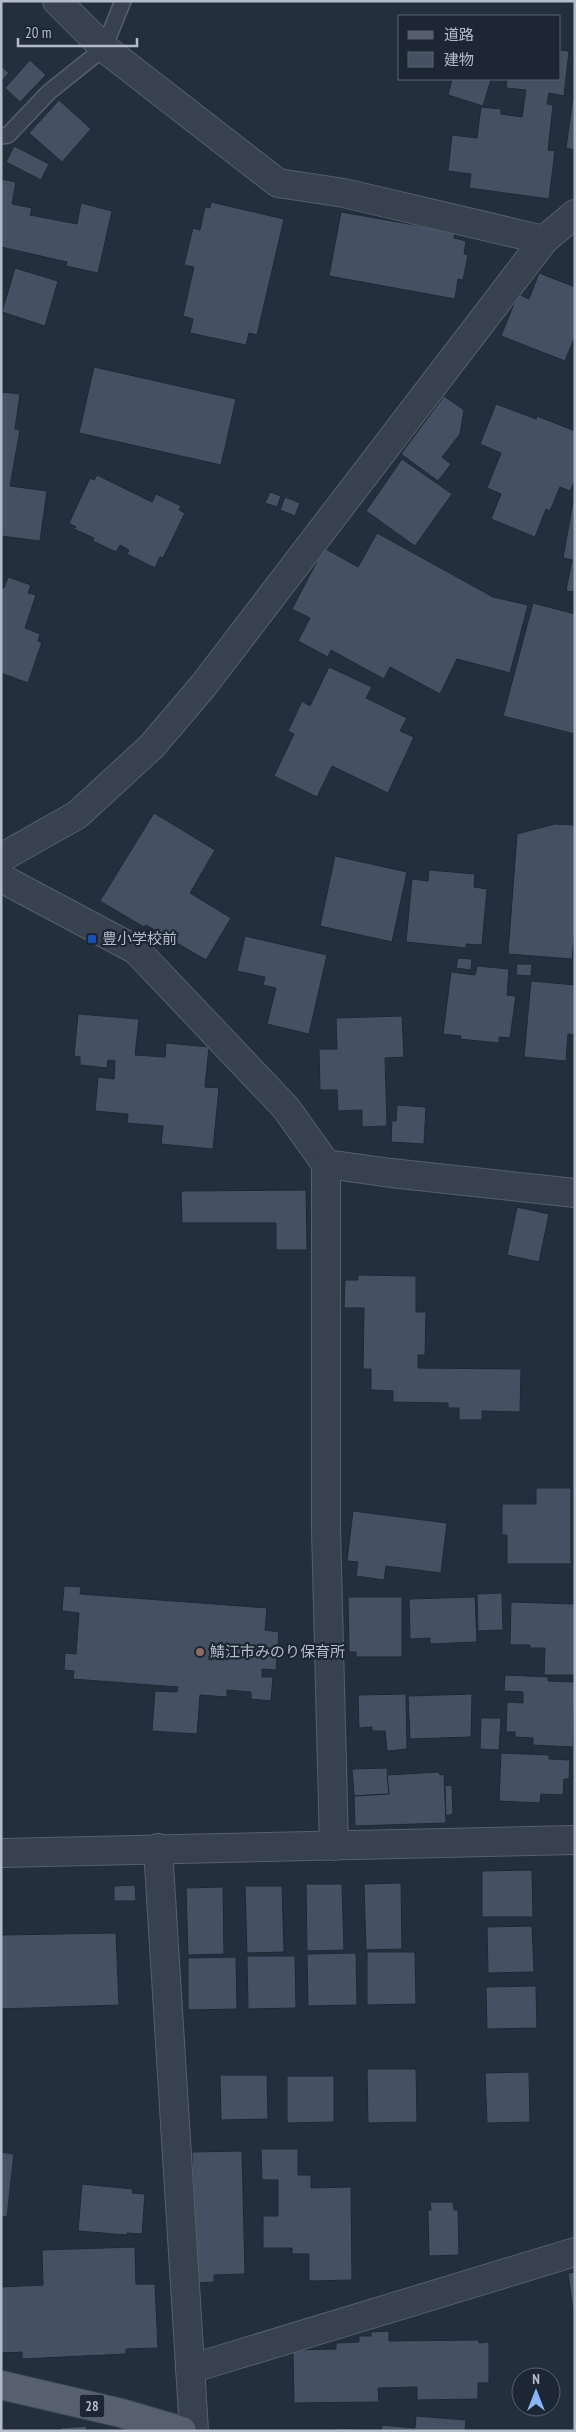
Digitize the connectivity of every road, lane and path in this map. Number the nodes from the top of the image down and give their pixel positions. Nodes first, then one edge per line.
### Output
1 (57, 1) edge
2 (123, 1) edge
3 (104, 48) junction
4 (1, 136) edge
5 (575, 214) edge
6 (544, 240) junction
7 (1, 858) edge
8 (1, 878) edge
9 (326, 1164) junction
10 (575, 1193) edge
11 (575, 1840) edge
12 (334, 1846) junction
13 (158, 1848) junction
14 (1, 1853) edge
15 (575, 2252) edge
16 (190, 2369) junction
17 (1, 2385) edge
18 (182, 2431) edge
19 (194, 2431) edge

1 - 3 street
2 - 3 lane
3 - 4 lane
3 - 6 street
5 - 6 street
6 - 7 street
8 - 9 street
9 - 10 street
9 - 12 street
11 - 12 street
12 - 13 street
13 - 14 street
13 - 16 street
15 - 16 street
16 - 19 street
17 - 18 main road, 28

